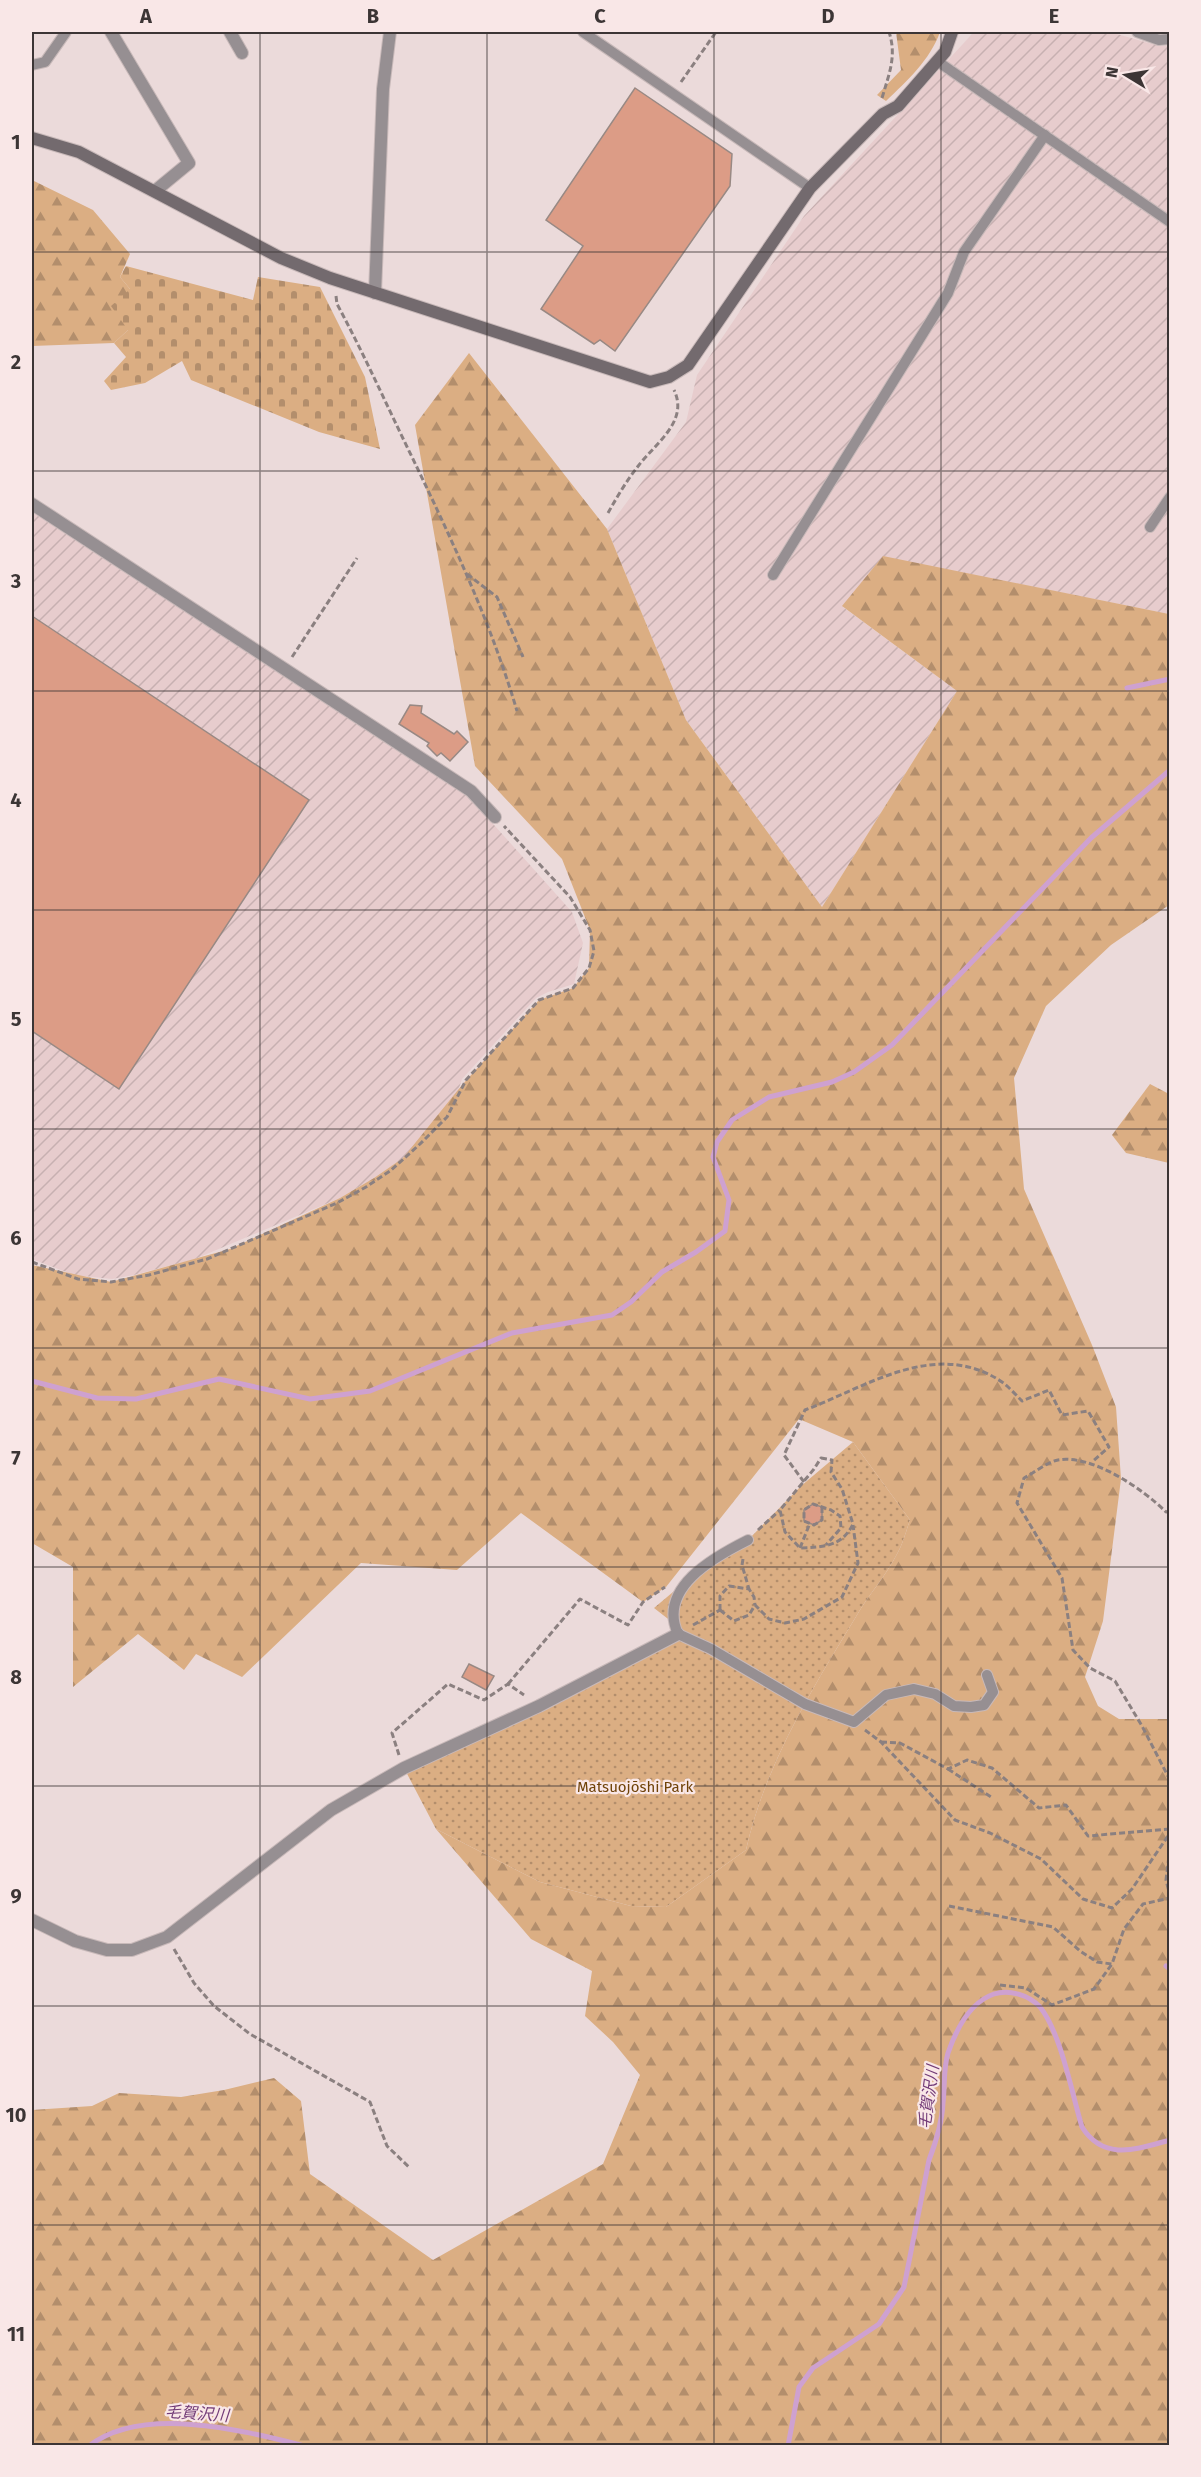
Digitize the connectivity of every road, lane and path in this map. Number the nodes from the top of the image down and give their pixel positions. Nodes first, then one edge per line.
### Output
1 (66, 32) edge
2 (111, 32) edge
3 (230, 32) edge
4 (390, 32) edge
5 (583, 32) edge
6 (716, 32) edge
7 (889, 32) edge
8 (952, 32) edge
9 (1137, 32) edge
10 (1170, 39) edge
11 (242, 53) dead end
12 (937, 61) junction
13 (32, 65) edge
14 (673, 93) junction
15 (883, 114) junction
16 (1044, 135) junction
17 (32, 138) edge
18 (810, 188) junction
19 (155, 191) junction
20 (1170, 222) edge
21 (335, 279) junction
22 (375, 292) junction
23 (669, 377) junction
24 (1170, 497) edge
25 (32, 504) edge
26 (608, 513) dead end
27 (1150, 527) dead end
28 (357, 558) dead end
29 (465, 573) junction
30 (773, 574) dead end
31 (523, 657) dead end
32 (284, 668) junction
33 (517, 711) dead end
34 (495, 817) joint
35 (32, 1262) edge
36 (1091, 1463) junction
37 (804, 1482) junction
38 (822, 1507) junction
39 (1170, 1511) edge
40 (810, 1523) junction
41 (853, 1524) junction
42 (748, 1540) dead end
43 (825, 1547) junction
44 (800, 1548) junction
45 (678, 1596) junction
46 (755, 1605) junction
47 (720, 1610) junction
48 (678, 1634) junction
49 (987, 1675) dead end
50 (508, 1684) junction
51 (539, 1706) junction
52 (854, 1722) junction
53 (881, 1742) junction
54 (404, 1768) junction
55 (948, 1769) junction
56 (1170, 1780) edge
57 (991, 1797) dead end
58 (1170, 1831) edge
59 (1170, 1848) edge
60 (1170, 1876) edge
61 (1166, 1880) junction
62 (1170, 1897) edge
63 (949, 1906) dead end
64 (32, 1920) edge
65 (166, 1937) junction
66 (1112, 1964) junction
67 (1000, 1986) dead end
68 (410, 2168) dead end

1 - 13 lane
2 - 19 street
3 - 11 street
4 - 22 street
5 - 14 lane
6 - 14 path
7 - 15 path
8 - 12 street
9 - 10 lane
12 - 15 street
12 - 16 lane
14 - 18 lane
15 - 18 street
16 - 20 lane
16 - 30 lane
17 - 19 street
18 - 23 street
19 - 21 street
21 - 22 street
21 - 29 path
22 - 23 street
23 - 26 path
24 - 27 lane
25 - 32 street
28 - 32 path
29 - 31 path
29 - 33 path
32 - 34 street
34 - 35 path
36 - 37 path
36 - 39 path
36 - 56 path
37 - 41 path
37 - 44 path
38 - 40 path
38 - 40 path
38 - 43 path
40 - 44 path
41 - 43 path
41 - 46 path
42 - 45 lane
43 - 44 path
45 - 48 lane
45 - 50 path
46 - 47 path
46 - 47 path
47 - 48 path
48 - 51 street
48 - 52 lane
49 - 52 lane
50 - 51 path
50 - 54 path
51 - 54 street
52 - 53 path
53 - 55 path
53 - 58 path
54 - 65 street
55 - 57 path
55 - 58 path
59 - 61 path
60 - 61 path
61 - 62 path
62 - 66 path
63 - 66 path
64 - 65 street
65 - 68 path
66 - 67 path

